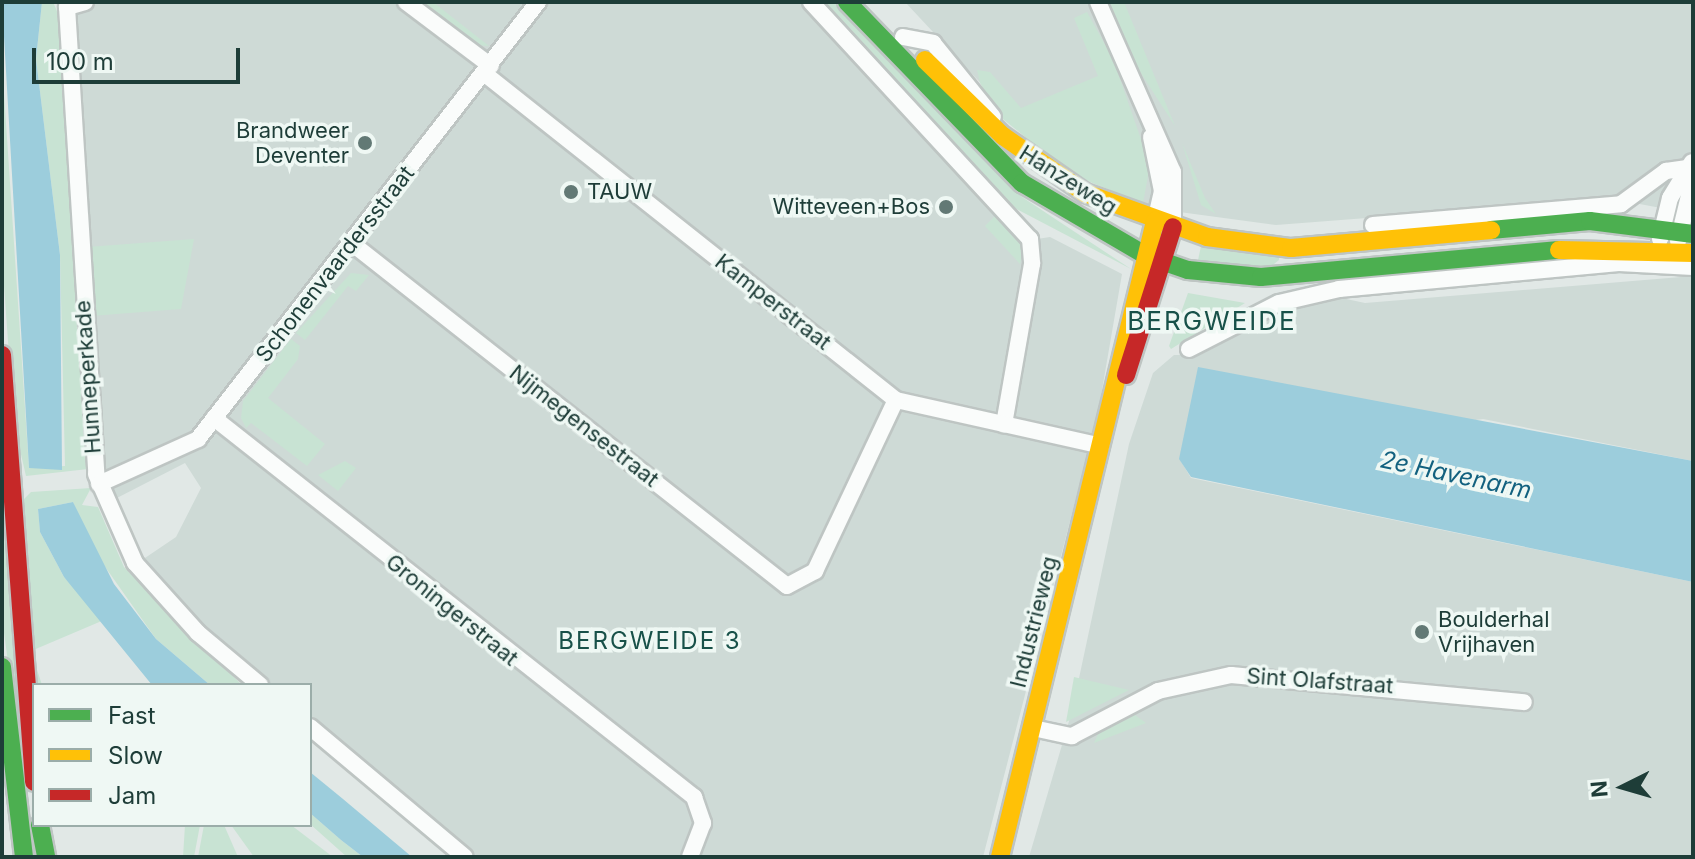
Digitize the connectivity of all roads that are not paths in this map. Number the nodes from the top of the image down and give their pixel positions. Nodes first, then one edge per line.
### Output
1 (85, 2) edge
2 (406, 2) edge
3 (538, 2) edge
4 (811, 2) edge
5 (847, 2) edge
6 (870, 2) edge
7 (1098, 2) edge
8 (488, 70) junction
9 (1691, 168) edge
10 (1164, 224) junction
11 (1373, 225) dead end
12 (1673, 239) edge
13 (354, 245) junction
14 (1315, 247) junction
15 (1693, 253) edge
16 (1155, 259) junction
17 (1693, 267) edge
18 (1278, 275) junction
19 (1189, 349) dead end
20 (2, 355) edge
21 (896, 400) junction
22 (214, 418) junction
23 (1004, 425) junction
24 (1101, 446) junction
25 (99, 484) junction
26 (2, 667) edge
27 (258, 683) edge
28 (1524, 702) dead end
29 (1033, 728) junction
30 (312, 729) edge
31 (32, 755) edge
32 (40, 827) edge
33 (24, 857) edge
34 (46, 857) edge
35 (465, 857) edge
36 (690, 857) edge
37 (1000, 857) edge

1 - 25 street, Hunneperkade
2 - 8 street, Kamperstraat
3 - 8 street, Schonenvaardersstraat
4 - 23 street
5 - 16 main road, Hanzeweg
6 - 10 main road, Hanzeweg
7 - 10 street
8 - 13 street, Schonenvaardersstraat
8 - 21 street, Kamperstraat
9 - 11 street
9 - 12 street
10 - 14 main road, Hanzeweg
10 - 16 main road, Industrieweg
12 - 14 main road, Hanzeweg
12 - 15 main road, Hanzeweg
12 - 18 main road, Hanzeweg
13 - 21 street, Nijmegensestraat
13 - 22 street, Schonenvaardersstraat
14 - 18 street, Hanzeweg
16 - 18 main road, Hanzeweg
16 - 24 main road, Industrieweg
17 - 19 street
20 - 31 main road
21 - 23 street, Kamperstraat
22 - 25 street, Schonenvaardersstraat
22 - 36 street, Groningerstraat
23 - 24 street, Kamperstraat
24 - 29 main road, Industrieweg
25 - 27 street, Hunneperkade
26 - 33 main road
28 - 29 street, Sint Olafstraat
29 - 37 main road, Industrieweg
30 - 35 street
32 - 34 main road

